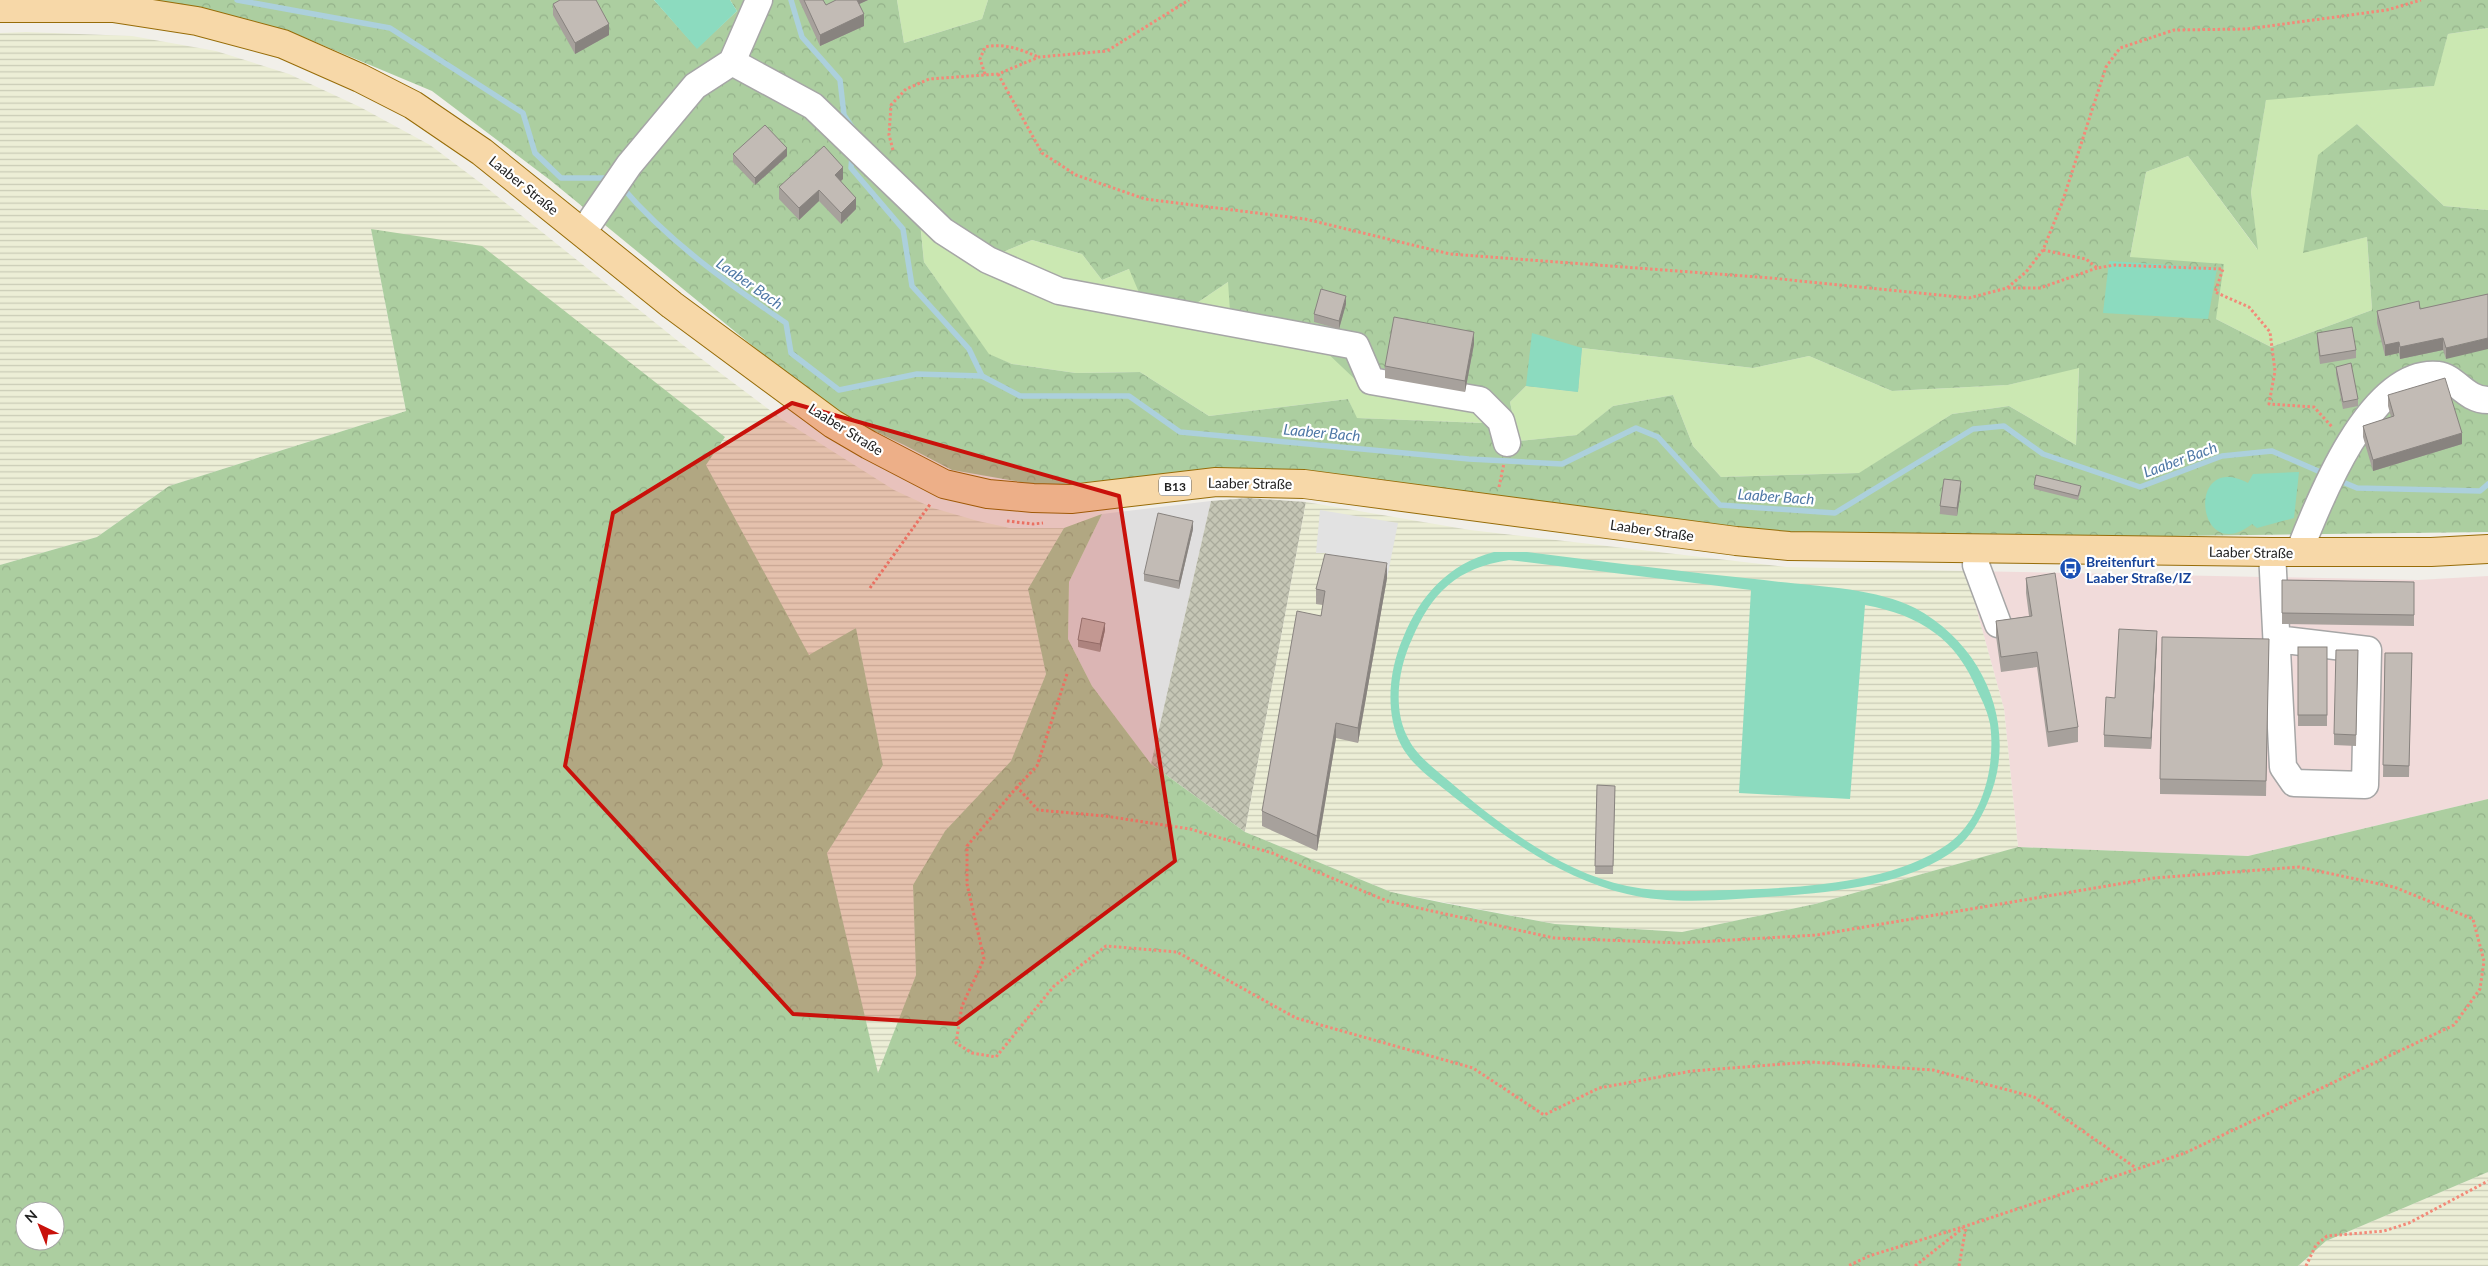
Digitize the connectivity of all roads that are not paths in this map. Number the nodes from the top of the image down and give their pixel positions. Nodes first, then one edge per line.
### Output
1 (759, 0) edge
2 (0, 8) edge
3 (732, 62) junction
4 (582, 232) junction
5 (2488, 400) edge
6 (1507, 443) dead end
7 (1977, 548) junction
8 (2488, 549) edge
9 (2272, 552) junction
10 (2299, 552) junction
11 (1998, 624) edge
12 (2277, 640) junction

1 - 3 lane
2 - 4 main road, Laaber Straße / B13
3 - 4 lane
3 - 6 lane
4 - 7 main road, Laaber Straße / B13
5 - 10 lane
7 - 9 main road, Laaber Straße / B13
7 - 11 lane
8 - 10 main road, Laaber Straße / B13
9 - 10 main road, Laaber Straße / B13
9 - 12 lane
12 - 12 lane

